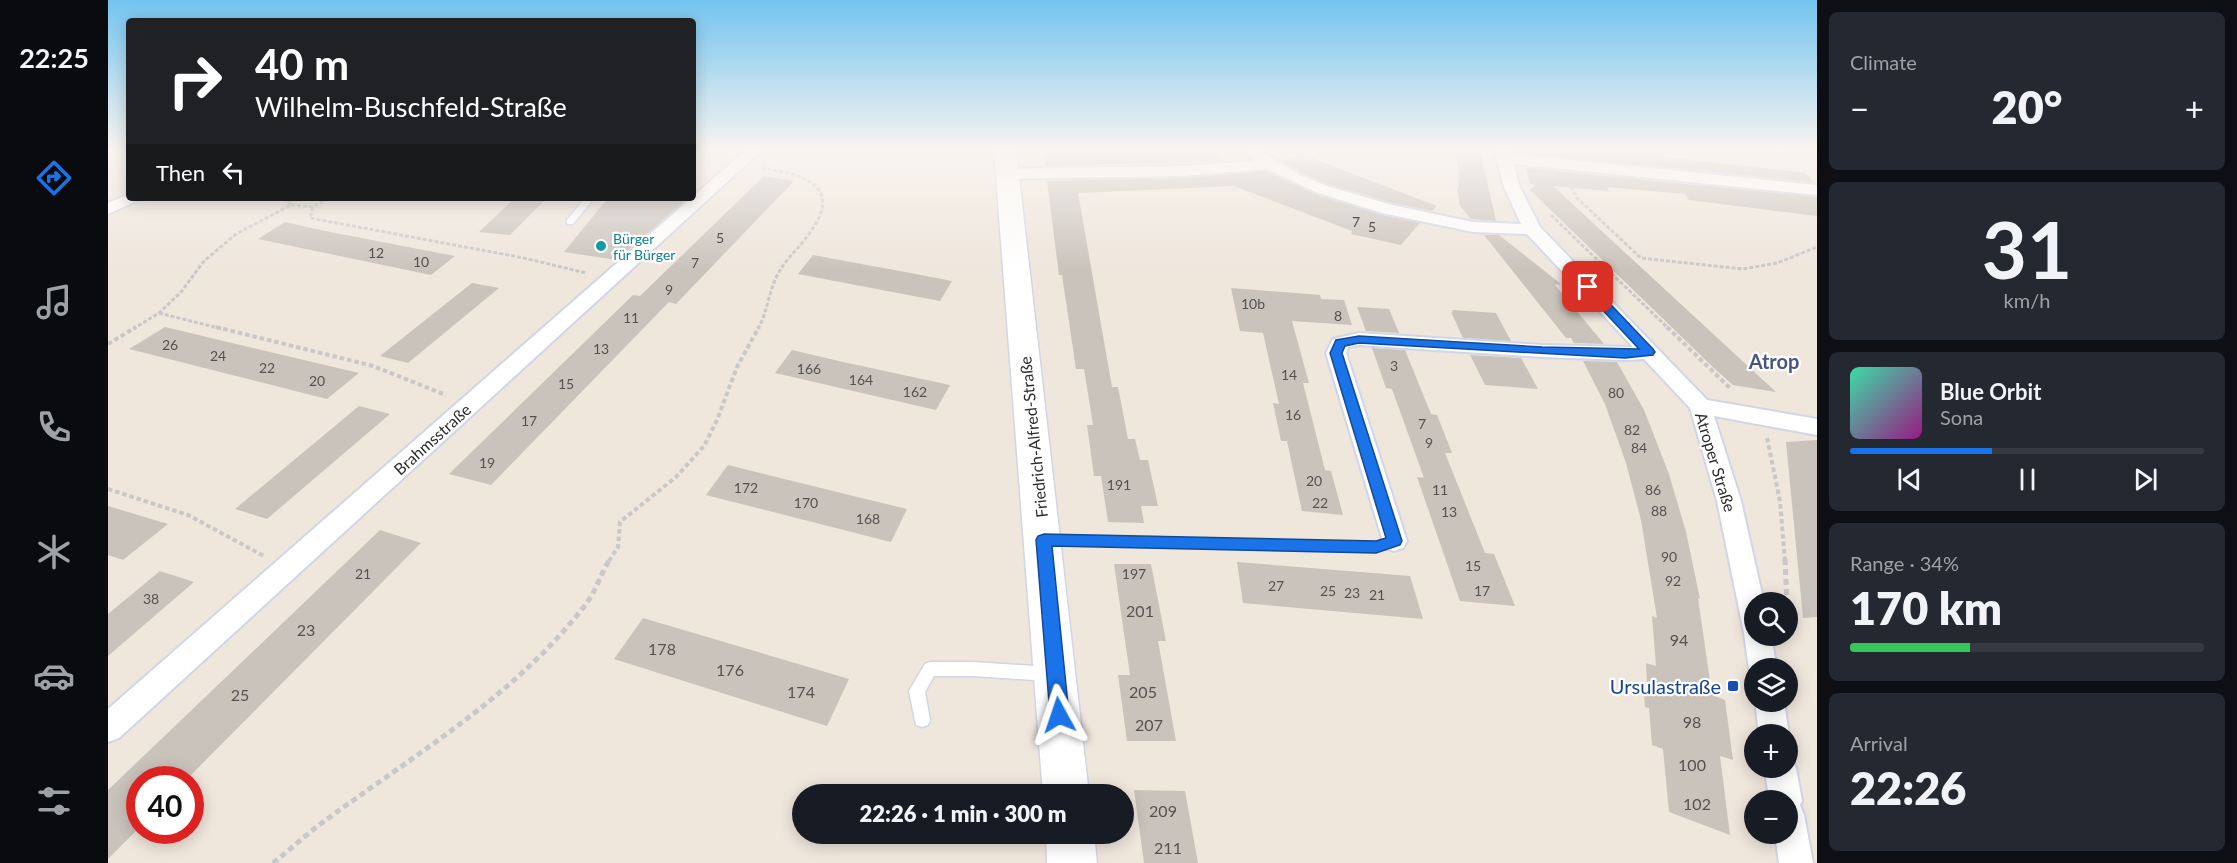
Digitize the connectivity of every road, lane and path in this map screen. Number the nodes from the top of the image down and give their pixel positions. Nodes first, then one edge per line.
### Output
1 (709, 190) edge
2 (820, 190) edge
3 (1009, 190) edge
4 (1328, 190) edge
5 (1514, 190) edge
6 (1573, 190) edge
7 (126, 200) edge
8 (288, 201) edge
9 (324, 201) edge
10 (588, 201) edge
11 (291, 205) junction
12 (313, 207) junction
13 (108, 209) edge
14 (570, 222) dead end
15 (1532, 229) junction
16 (1817, 247) edge
17 (610, 278) junction
18 (159, 313) junction
19 (108, 344) edge
20 (1649, 352) junction
21 (470, 405) junction
22 (1700, 406) junction
23 (1817, 427) edge
24 (108, 489) edge
25 (1044, 540) junction
26 (1395, 541) joint
27 (288, 567) junction
28 (1748, 592) edge
29 (1056, 674) junction
30 (922, 720) dead end
31 (108, 728) edge
32 (1065, 784) edge
33 (1071, 844) edge
34 (1793, 844) edge
35 (273, 863) edge
36 (1072, 863) edge
37 (1796, 863) edge

1 - 17 street, Brahmsstraße
2 - 35 path
3 - 25 street, Friedrich-Alfred-Straße
4 - 15 street
5 - 15 street, Atroper Straße
6 - 16 path
7 - 13 street
8 - 11 path
9 - 12 path
10 - 14 lane
11 - 12 path
11 - 18 path
12 - 17 path
15 - 20 street, Atroper Straße
17 - 21 street, Brahmsstraße
18 - 19 path
18 - 21 path
20 - 22 street, Atroper Straße
20 - 26 street
21 - 27 street, Brahmsstraße
22 - 23 street
22 - 28 street, Atroper Straße
24 - 27 path
25 - 26 lane
25 - 29 street, Friedrich-Alfred-Straße
27 - 31 street, Brahmsstraße
29 - 30 lane
29 - 32 street, Friedrich-Alfred-Straße
33 - 36 street
34 - 37 street

